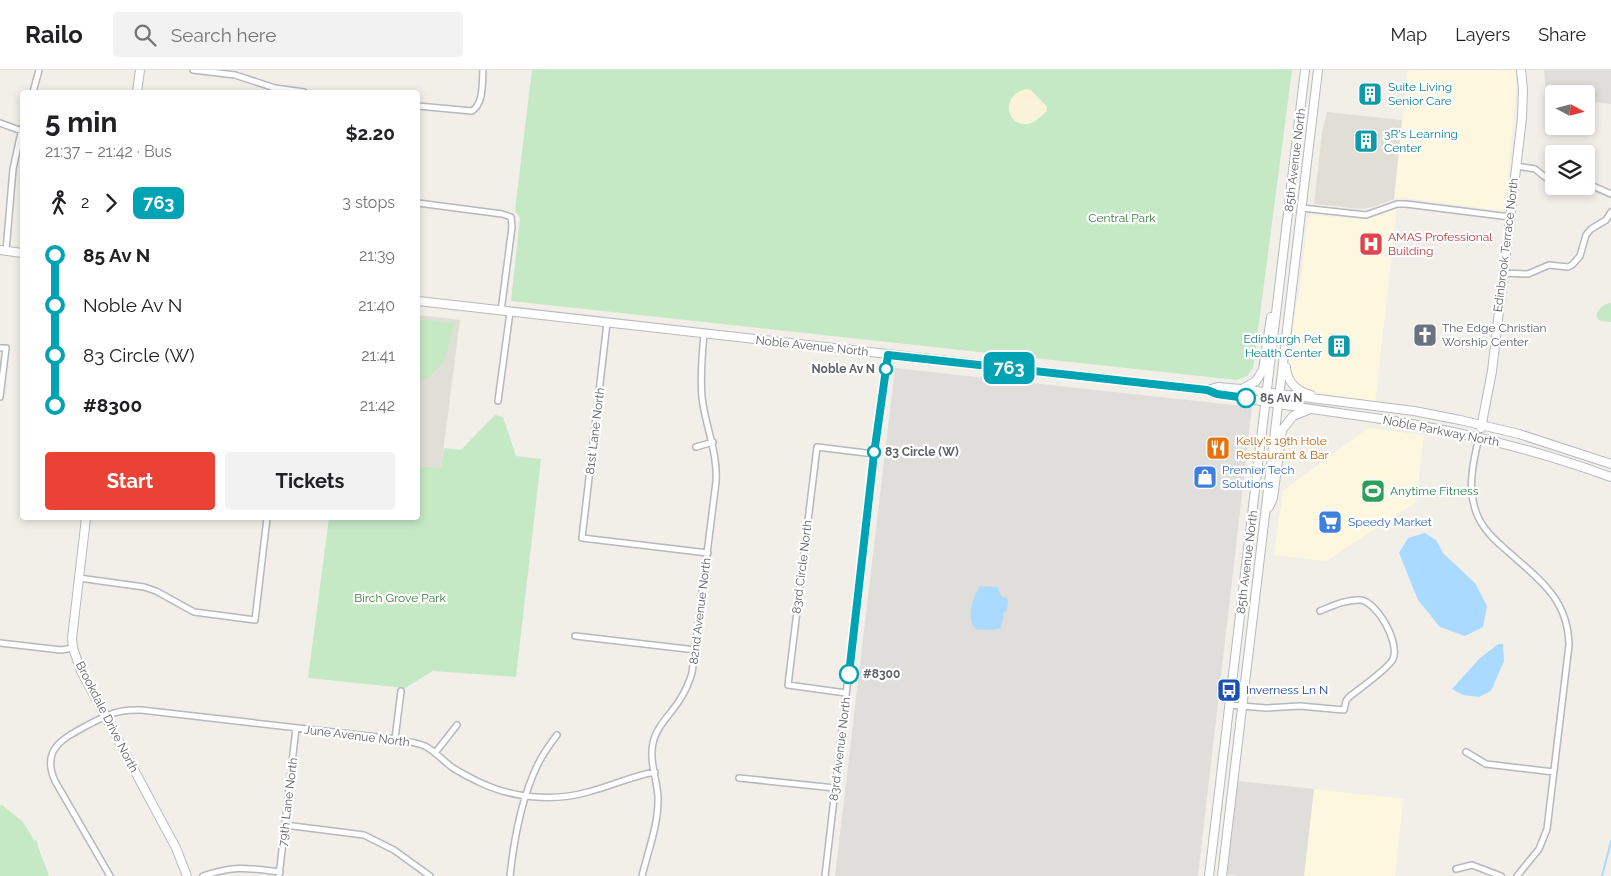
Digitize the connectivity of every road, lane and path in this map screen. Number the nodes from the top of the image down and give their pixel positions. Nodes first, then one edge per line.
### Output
1 (38, 70) edge
2 (140, 70) edge
3 (193, 70) edge
4 (483, 70) edge
5 (1306, 70) edge
6 (1318, 70) edge
7 (1522, 70) edge
8 (33, 90) edge
9 (137, 90) edge
10 (290, 90) edge
11 (420, 106) edge
12 (0, 122) edge
13 (20, 128) edge
14 (20, 138) edge
15 (1516, 166) junction
16 (1545, 177) edge
17 (1595, 187) edge
18 (1610, 196) edge
19 (420, 204) edge
20 (1302, 208) junction
21 (1611, 212) edge
22 (1510, 217) junction
23 (3, 251) edge
24 (20, 253) edge
25 (1503, 273) junction
26 (1280, 279) junction
27 (420, 301) edge
28 (505, 312) junction
29 (607, 323) junction
30 (704, 334) junction
31 (3, 348) edge
32 (888, 355) junction
33 (1285, 355) junction
34 (1241, 389) junction
35 (1207, 390) junction
36 (1267, 393) junction
37 (1280, 395) junction
38 (0, 398) edge
39 (498, 401) dead end
40 (1266, 402) junction
41 (1344, 403) junction
42 (1279, 405) junction
43 (1309, 409) junction
44 (1482, 425) junction
45 (1479, 437) junction
46 (713, 442) junction
47 (696, 447) dead end
48 (874, 454) junction
49 (1611, 464) edge
50 (1611, 478) edge
51 (1266, 513) junction
52 (86, 520) edge
53 (267, 520) edge
54 (708, 553) junction
55 (79, 578) junction
56 (1320, 611) dead end
57 (575, 636) dead end
58 (0, 643) edge
59 (73, 648) junction
60 (696, 650) junction
61 (401, 690) dead end
62 (846, 693) junction
63 (1230, 705) junction
64 (1243, 706) junction
65 (104, 716) junction
66 (456, 725) dead end
67 (296, 728) junction
68 (557, 735) dead end
69 (395, 739) junction
70 (1466, 752) dead end
71 (435, 753) junction
72 (654, 772) junction
73 (1554, 772) junction
74 (739, 778) dead end
75 (835, 788) junction
76 (526, 796) junction
77 (285, 825) junction
78 (1456, 869) dead end
79 (280, 874) edge
80 (421, 874) edge
81 (110, 876) edge
82 (187, 876) edge
83 (203, 876) edge
84 (430, 876) edge
85 (510, 876) edge
86 (642, 876) edge
87 (825, 876) edge
88 (1209, 876) edge
89 (1222, 876) edge
90 (1501, 876) edge
91 (1517, 876) edge

1 - 8 street
2 - 9 main road
3 - 10 street
4 - 11 street
5 - 26 main road, 85th Avenue North
6 - 20 main road, 85th Avenue North
7 - 15 main road, Edinbrook Terrace North
12 - 13 street
14 - 23 street
15 - 16 street
15 - 22 main road, Edinbrook Terrace North
17 - 18 street
19 - 28 street
20 - 22 street
20 - 33 main road, 85th Avenue North
21 - 25 street
22 - 25 main road, Edinbrook Terrace North
23 - 24 main road
25 - 44 main road, Edinbrook Terrace North
26 - 34 main road
26 - 36 main road, 85th Avenue North
27 - 28 main road, Noble Avenue North
28 - 29 main road, Noble Avenue North
28 - 39 street
29 - 30 main road, Noble Avenue North
29 - 54 street, 81st Lane North
30 - 32 main road, Noble Avenue North
30 - 46 street, 82nd Avenue North
31 - 38 street
32 - 35 main road, Noble Avenue North
32 - 48 street, 83rd Avenue North
33 - 37 main road, 85th Avenue North
33 - 41 main road
34 - 35 main road, Noble Avenue North
34 - 36 main road, Noble Avenue North
35 - 40 main road, Noble Avenue North
36 - 37 main road, Noble Parkway North
36 - 40 main road, 85th Avenue North
37 - 41 main road, Noble Parkway North
37 - 42 main road, 85th Avenue North
40 - 42 main road, Noble Parkway North
40 - 63 main road, 85th Avenue North
41 - 44 main road, Noble Parkway North
42 - 43 main road, Noble Parkway North
42 - 51 main road, 85th Avenue North
43 - 45 main road, Noble Parkway North
43 - 51 main road
44 - 45 main road, Edinbrook Terrace North
44 - 49 main road, Noble Parkway North
45 - 50 main road, Noble Parkway North
45 - 73 street, Edinbrook Terrace North
46 - 47 street
46 - 54 street, 82nd Avenue North
48 - 62 street, 83rd Avenue North
48 - 62 street, 83rd Circle North
51 - 64 main road, 85th Avenue North
52 - 55 main road, Brookdale Drive North
53 - 55 street
54 - 60 street, 82nd Avenue North
55 - 59 main road, Brookdale Drive North
56 - 64 street
57 - 60 street
58 - 59 street
59 - 65 main road, Brookdale Drive North
60 - 72 street, 82nd Avenue North
61 - 69 street
62 - 75 street, 83rd Avenue North
63 - 64 street
63 - 88 main road, 85th Avenue North
64 - 89 main road, 85th Avenue North
65 - 67 street, June Avenue North
65 - 81 street, June Avenue North
65 - 82 main road, Brookdale Drive North
66 - 71 street
67 - 69 street, June Avenue North
67 - 77 street, 79th Lane North
68 - 76 street
69 - 71 street, June Avenue North
70 - 73 street
71 - 76 street, June Avenue North
72 - 76 street, June Avenue North
72 - 86 street, 82nd Avenue North
73 - 91 street, Edinbrook Terrace North
74 - 75 street
75 - 87 street, 83rd Avenue North
76 - 85 street
77 - 79 street, 79th Lane North
77 - 80 street
78 - 90 street
79 - 83 street
80 - 84 street

